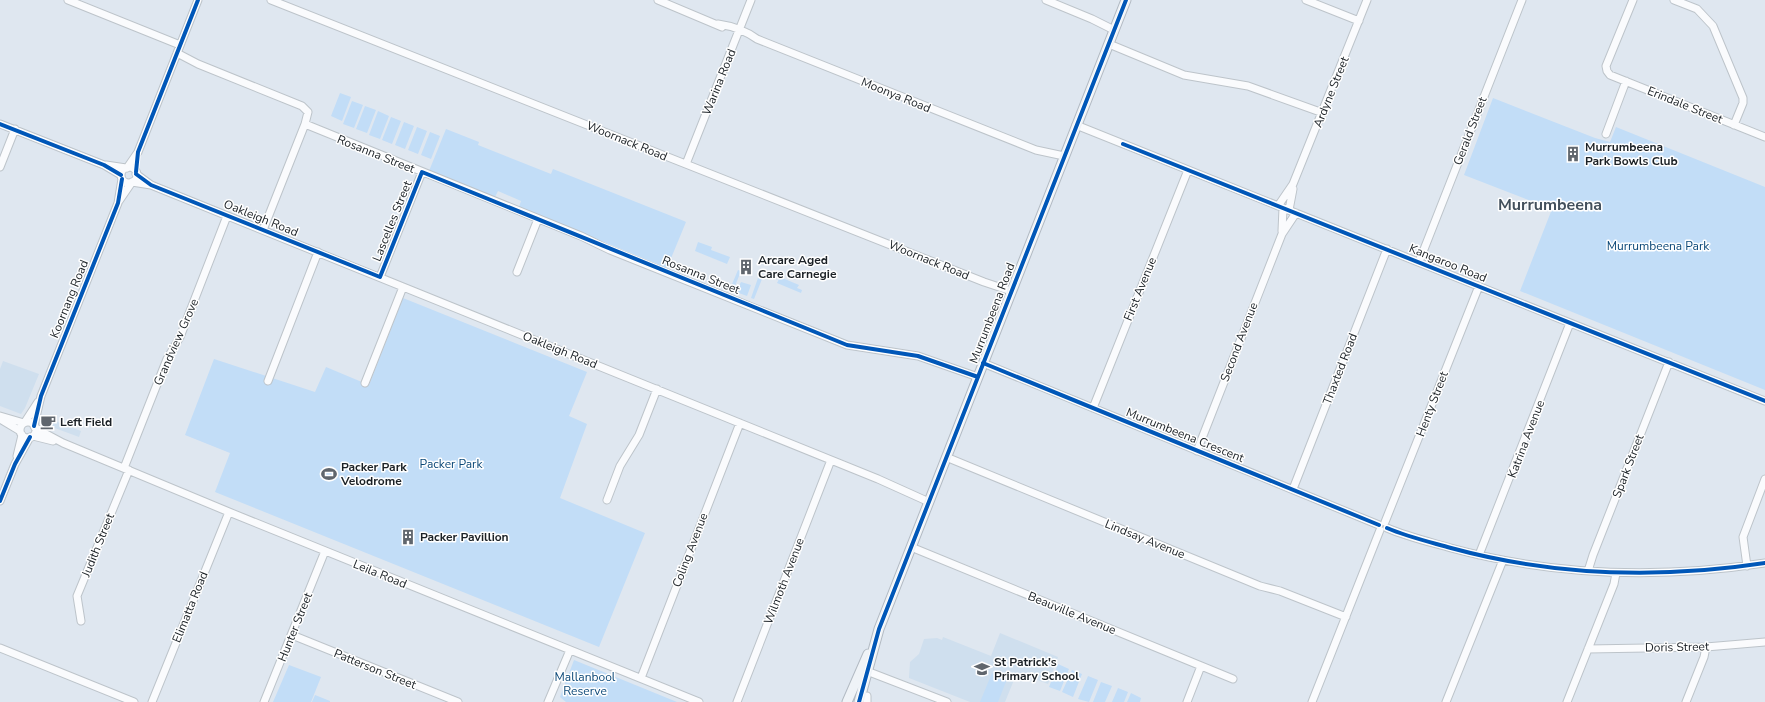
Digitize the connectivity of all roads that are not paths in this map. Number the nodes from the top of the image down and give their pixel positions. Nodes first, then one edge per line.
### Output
1 (68, 0) edge
2 (198, 0) edge
3 (271, 0) edge
4 (658, 0) edge
5 (751, 0) edge
6 (1046, 0) edge
7 (1126, 0) edge
8 (1306, 0) edge
9 (1367, 0) edge
10 (1522, 0) edge
11 (1633, 0) edge
12 (1674, 0) edge
13 (1359, 21) junction
14 (1115, 28) junction
15 (739, 32) junction
16 (1109, 44) junction
17 (178, 49) junction
18 (1626, 81) junction
19 (1323, 113) junction
20 (0, 124) edge
21 (305, 124) junction
22 (1076, 125) junction
23 (1734, 125) junction
24 (15, 129) junction
25 (1606, 134) dead end
26 (1765, 137) edge
27 (138, 152) junction
28 (1063, 160) junction
29 (104, 164) junction
30 (686, 164) junction
31 (0, 167) edge
32 (126, 168) junction
33 (1188, 170) junction
34 (422, 172) junction
35 (136, 173) junction
36 (122, 177) junction
37 (132, 182) junction
38 (151, 184) junction
39 (1293, 184) junction
40 (118, 203) junction
41 (1287, 209) junction
42 (228, 216) junction
43 (538, 219) junction
44 (263, 230) junction
45 (1282, 234) junction
46 (1387, 249) junction
47 (318, 252) junction
48 (1419, 262) junction
49 (517, 272) dead end
50 (380, 277) junction
51 (1479, 286) junction
52 (403, 287) junction
53 (1010, 293) junction
54 (1570, 323) junction
55 (1669, 362) junction
56 (983, 364) junction
57 (977, 380) junction
58 (268, 381) dead end
59 (365, 383) dead end
60 (657, 389) junction
61 (41, 396) junction
62 (1765, 400) edge
63 (1093, 408) junction
64 (0, 418) edge
65 (25, 423) junction
66 (740, 423) junction
67 (35, 427) junction
68 (21, 433) junction
69 (31, 436) junction
70 (63, 443) junction
71 (1197, 451) junction
72 (946, 457) junction
73 (831, 460) junction
74 (15, 464) junction
75 (126, 469) junction
76 (1765, 479) edge
77 (1293, 490) junction
78 (930, 499) junction
79 (607, 500) dead end
80 (0, 501) edge
81 (229, 512) junction
82 (1383, 526) junction
83 (911, 546) junction
84 (325, 551) junction
85 (1479, 555) junction
86 (1503, 560) junction
87 (1765, 563) edge
88 (1747, 566) junction
89 (1588, 571) junction
90 (1616, 573) junction
91 (1346, 617) junction
92 (81, 621) dead end
93 (292, 636) junction
94 (1765, 642) edge
95 (1706, 647) junction
96 (0, 648) edge
97 (1588, 649) junction
98 (570, 650) junction
99 (1201, 666) junction
100 (865, 668) junction
101 (641, 678) junction
102 (1233, 678) dead end
103 (134, 702) edge
104 (152, 702) edge
105 (264, 702) edge
106 (458, 702) edge
107 (548, 702) edge
108 (699, 702) edge
109 (737, 702) edge
110 (847, 702) edge
111 (859, 702) edge
112 (947, 702) edge
113 (1187, 702) edge
114 (1312, 702) edge
115 (1446, 702) edge
116 (1567, 702) edge
117 (1686, 702) edge

1 - 17 street
2 - 17 street
3 - 30 street, Woornack Road
4 - 15 street, Moonya Road
5 - 15 street, Warina Road
6 - 14 street
7 - 14 main road, Murrumbeena Road
8 - 13 street
9 - 13 street, Ardyne Street
10 - 48 street, Gerald Street
11 - 18 street, Erindale Street
12 - 23 street
13 - 19 street, Ardyne Street
14 - 16 main road, Murrumbeena Road
15 - 28 street, Moonya Road
15 - 30 street, Warina Road
16 - 19 street
16 - 22 main road, Murrumbeena Road
17 - 21 street
17 - 27 street
18 - 23 street, Erindale Street
18 - 25 street
19 - 39 street, Ardyne Street
20 - 24 street
21 - 34 street, Rosanna Street
21 - 44 street
22 - 28 main road, Murrumbeena Road
22 - 33 street, Kangaroo Road
23 - 26 street, Erindale Street
24 - 29 street
24 - 31 street
27 - 32 street
27 - 35 street
28 - 53 main road, Murrumbeena Road
29 - 32 street
29 - 36 street
30 - 53 street, Woornack Road
32 - 35 street
32 - 36 street
33 - 41 street, Kangaroo Road
33 - 63 street, First Avenue
34 - 43 street, Rosanna Street
34 - 50 street, Lascelles Street
35 - 37 street
35 - 38 street, Oakleigh Road
36 - 37 street
36 - 40 street, Koornang Road
37 - 38 street, Oakleigh Road
37 - 40 street, Koornang Road
38 - 42 street, Oakleigh Road
39 - 41 street, Ardyne Street
39 - 41 street, Ardyne Street
40 - 61 street, Koornang Road
41 - 45 street, Second Avenue
41 - 45 street, Second Avenue
41 - 46 street, Kangaroo Road
42 - 44 street, Oakleigh Road
42 - 75 street, Grandview Grove
43 - 49 street
43 - 57 street, Rosanna Street
44 - 47 street, Oakleigh Road
45 - 71 street, Second Avenue
46 - 48 street, Kangaroo Road
46 - 77 street, Thaxted Road
47 - 50 street, Oakleigh Road
47 - 58 street
48 - 51 street, Kangaroo Road
50 - 52 street, Oakleigh Road
51 - 54 street, Kangaroo Road
51 - 82 street, Henty Street
52 - 59 street
52 - 60 street, Oakleigh Road
53 - 56 main road, Murrumbeena Road
54 - 55 street, Kangaroo Road
54 - 85 street, Katrina Avenue
55 - 62 street, Kangaroo Road
55 - 89 street, Spark Street
56 - 57 main road, Murrumbeena Road
56 - 63 street, Murrumbeena Crescent
57 - 72 main road, Murrumbeena Road
60 - 66 street, Oakleigh Road
60 - 79 street
61 - 65 street, Koornang Road
61 - 67 street, Koornang Road
63 - 71 street, Murrumbeena Crescent
64 - 65 street
64 - 68 street
65 - 67 street
65 - 68 street
66 - 73 street, Oakleigh Road
66 - 101 street, Coling Avenue
67 - 69 street
67 - 70 street, Leila Road
68 - 69 street
68 - 74 street
69 - 70 street, Leila Road
69 - 74 street
70 - 75 street, Leila Road
71 - 77 street, Murrumbeena Crescent
72 - 78 main road, Murrumbeena Road
72 - 91 street, Lindsay Avenue
73 - 78 street, Oakleigh Road
73 - 109 street, Wilmoth Avenue
74 - 80 street
75 - 81 street, Leila Road
75 - 92 street, Judith Street
76 - 88 street
77 - 82 street, Murrumbeena Crescent
78 - 83 main road, Murrumbeena Road
81 - 84 street, Leila Road
81 - 104 street, Elimatta Road
82 - 85 street, Murrumbeena Crescent
82 - 91 street, Henty Street
83 - 99 street, Beauville Avenue
83 - 100 main road, Murrumbeena Road
84 - 93 street, Hunter Street
84 - 98 street, Leila Road
85 - 86 street, Murrumbeena Crescent
86 - 89 street, Murrumbeena Crescent
86 - 115 street
87 - 88 street, Murrumbeena Crescent
88 - 90 street, Murrumbeena Crescent
89 - 90 street, Murrumbeena Crescent
90 - 97 street
91 - 114 street, Henty Street
93 - 105 street, Hunter Street
93 - 106 street, Patterson Street
94 - 95 street, Doris Street
95 - 97 street, Doris Street
95 - 117 street
96 - 103 street
97 - 116 street
98 - 101 street, Leila Road
98 - 107 street
99 - 102 street, Beauville Avenue
99 - 113 street
100 - 110 main road, Murrumbeena Road
100 - 111 main road, Murrumbeena Road
100 - 112 street
101 - 108 street, Leila Road

